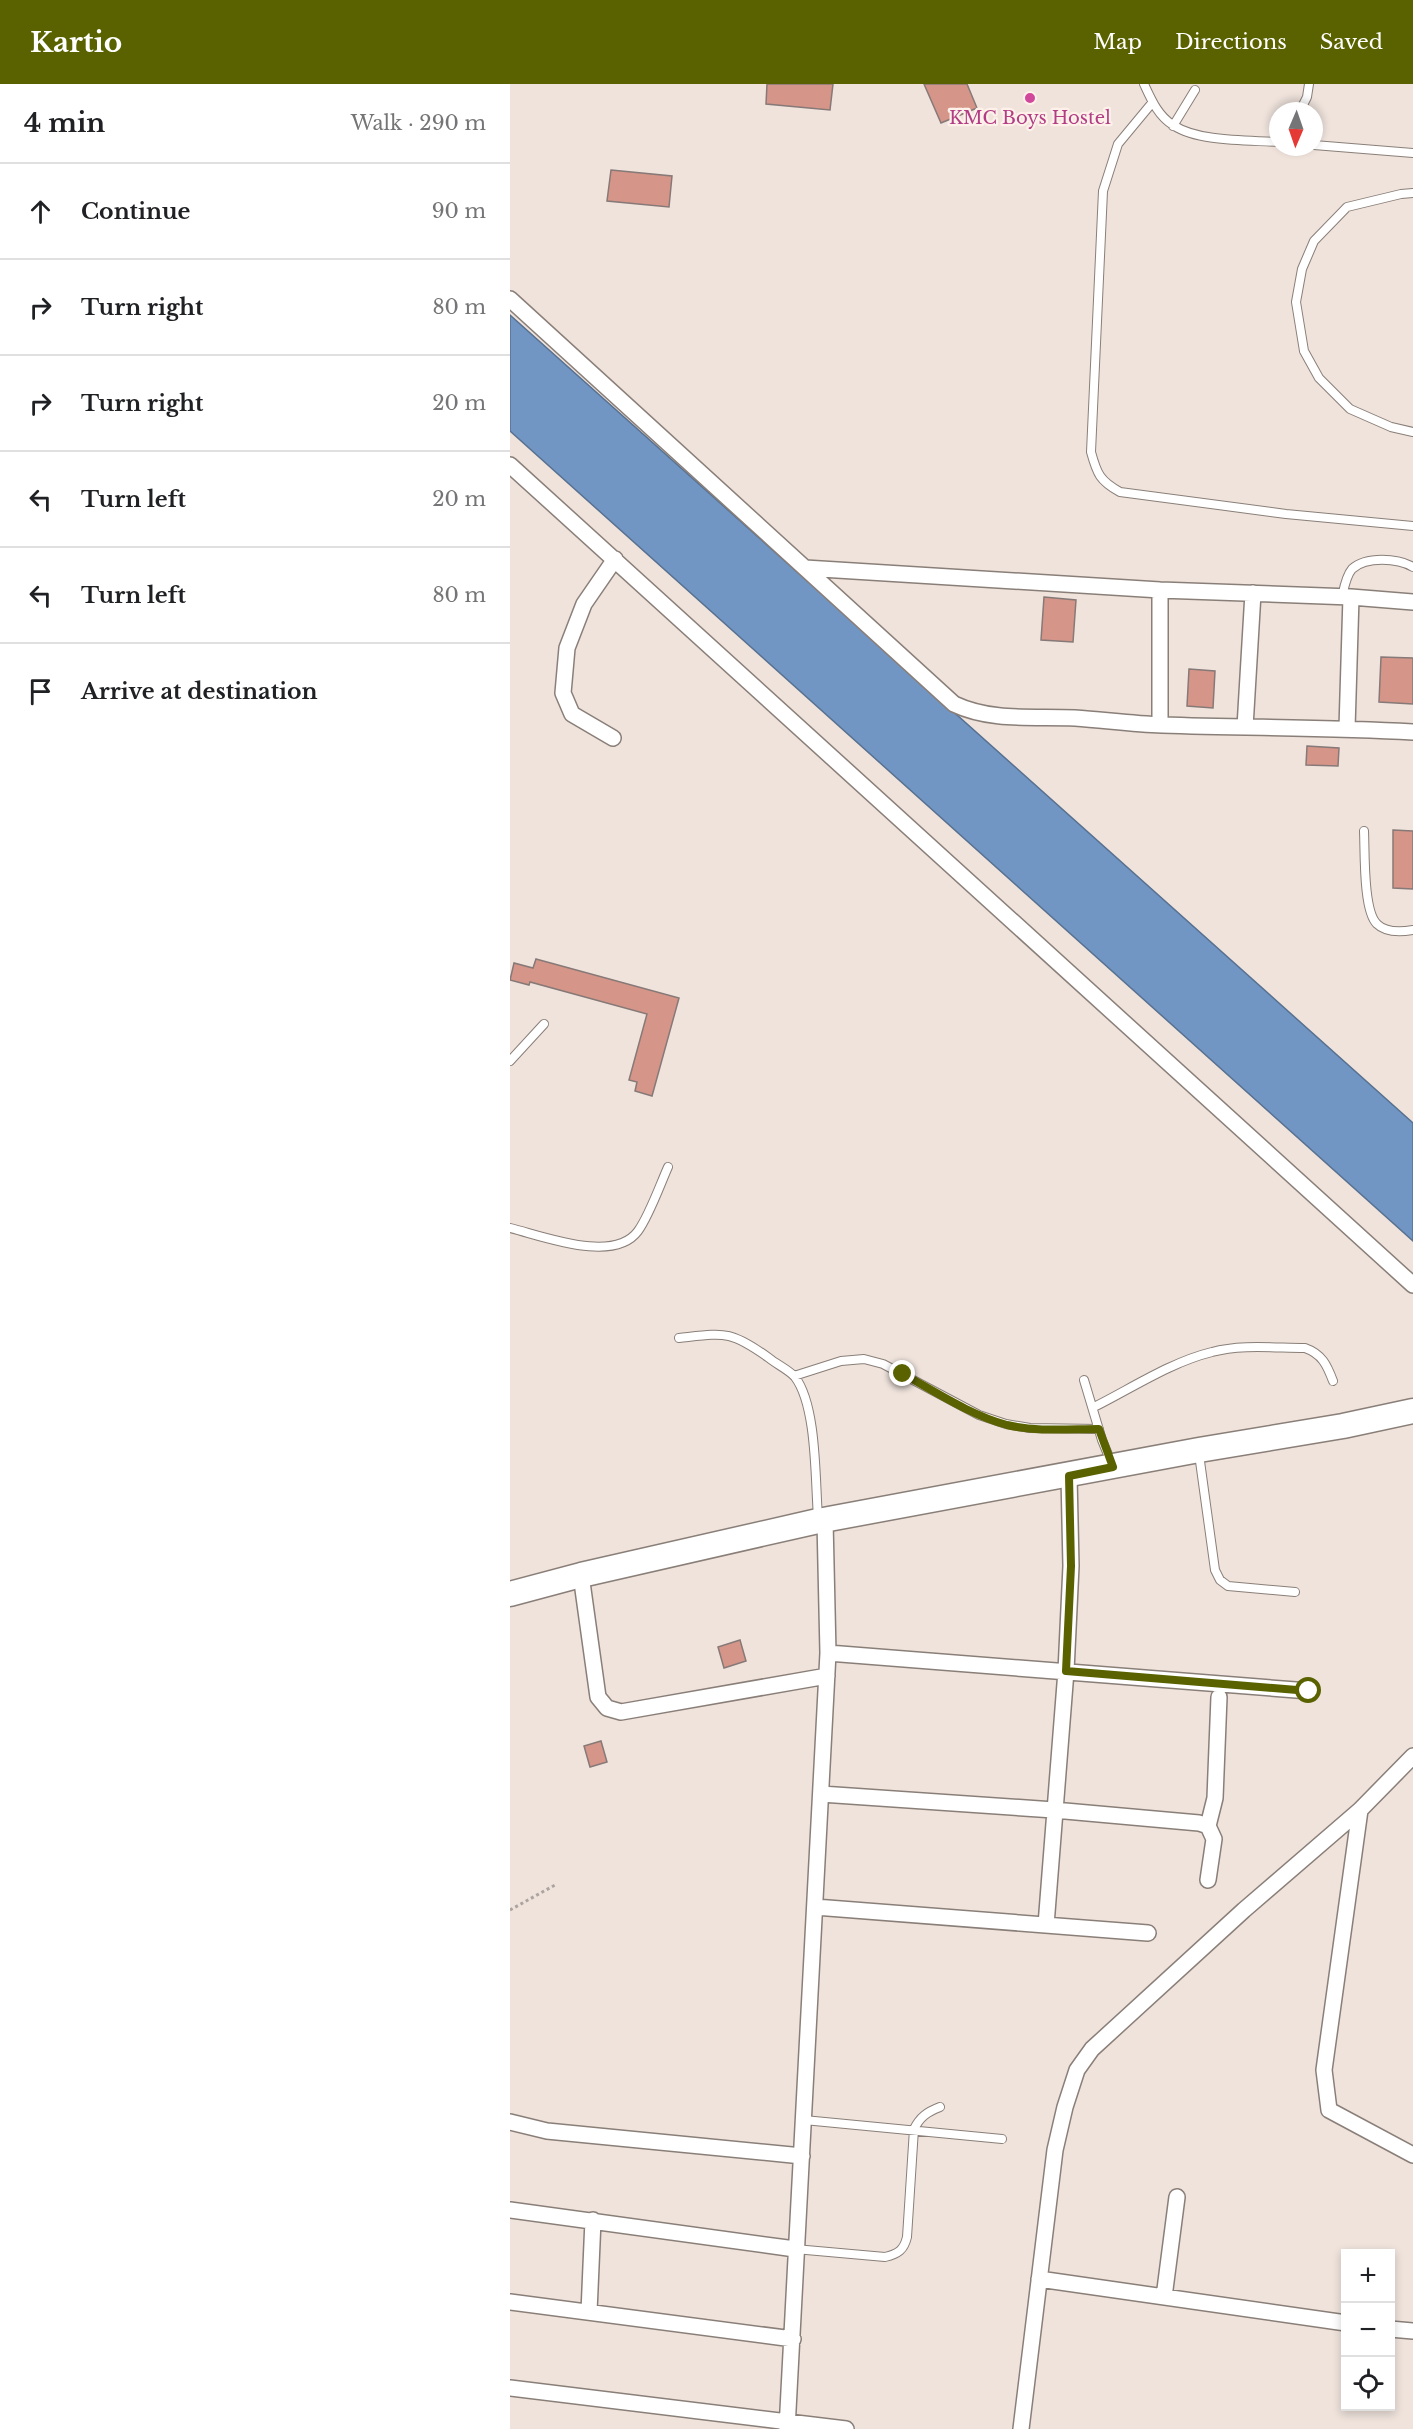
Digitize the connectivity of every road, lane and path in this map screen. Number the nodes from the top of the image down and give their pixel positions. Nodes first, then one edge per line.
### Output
1 (1144, 84) edge
2 (1309, 84) edge
3 (1195, 90) dead end
4 (1304, 102) edge
5 (1152, 103) junction
6 (1173, 126) junction
7 (1269, 141) edge
8 (1323, 146) edge
9 (1413, 153) edge
10 (1413, 193) edge
11 (510, 299) edge
12 (1413, 432) edge
13 (510, 465) edge
14 (1413, 526) edge
15 (615, 559) junction
16 (1413, 567) edge
17 (805, 568) junction
18 (1161, 590) junction
19 (1253, 593) junction
20 (1346, 597) junction
21 (1413, 602) edge
22 (1160, 725) junction
23 (1245, 727) junction
24 (1347, 728) junction
25 (1413, 732) edge
26 (613, 738) dead end
27 (1364, 831) dead end
28 (1413, 930) edge
29 (544, 1024) dead end
30 (510, 1061) edge
31 (668, 1167) dead end
32 (510, 1228) edge
33 (1413, 1285) edge
34 (679, 1338) dead end
35 (794, 1376) junction
36 (1084, 1380) dead end
37 (1333, 1381) dead end
38 (1094, 1407) junction
39 (1413, 1411) edge
40 (1099, 1429) junction
41 (1199, 1450) junction
42 (1113, 1467) junction
43 (1069, 1476) junction
44 (822, 1521) junction
45 (581, 1575) junction
46 (1296, 1592) dead end
47 (510, 1594) edge
48 (828, 1653) junction
49 (1066, 1671) junction
50 (827, 1676) junction
51 (1309, 1691) dead end
52 (1219, 1696) dead end
53 (1413, 1756) edge
54 (821, 1794) junction
55 (1054, 1809) junction
56 (1360, 1810) junction
57 (1208, 1826) junction
58 (1208, 1880) dead end
59 (555, 1885) dead end
60 (815, 1907) junction
61 (510, 1910) edge
62 (1046, 1925) junction
63 (1149, 1933) dead end
64 (940, 2107) dead end
65 (804, 2120) junction
66 (510, 2122) edge
67 (914, 2129) junction
68 (1002, 2139) dead end
69 (1413, 2155) edge
70 (802, 2156) junction
71 (1177, 2197) dead end
72 (510, 2210) edge
73 (593, 2220) junction
74 (795, 2249) junction
75 (1039, 2279) junction
76 (1164, 2297) junction
77 (510, 2302) edge
78 (589, 2312) junction
79 (1341, 2322) edge
80 (1395, 2329) edge
81 (1413, 2331) edge
82 (793, 2338) junction
83 (510, 2388) edge
84 (787, 2425) edge
85 (846, 2429) edge
86 (1021, 2429) edge

1 - 5 lane
2 - 4 lane
3 - 6 lane
5 - 6 lane
5 - 14 lane
6 - 7 lane
8 - 9 lane
10 - 12 lane
11 - 17 street
13 - 15 street
15 - 26 street
15 - 33 street
16 - 20 lane
17 - 18 street
17 - 22 street
18 - 19 street
18 - 22 street
19 - 20 street
19 - 23 street
20 - 21 street
20 - 24 street
22 - 23 street
23 - 24 street
24 - 25 street
27 - 28 lane
29 - 30 lane
31 - 32 lane
34 - 35 lane
35 - 40 lane
35 - 44 lane
36 - 38 lane
37 - 38 lane
38 - 40 lane
39 - 41 main road
40 - 42 lane
41 - 42 main road
41 - 46 lane
42 - 43 main road
43 - 44 main road
43 - 49 street
44 - 45 main road
44 - 48 street
45 - 47 main road
45 - 50 street
48 - 49 street
48 - 50 street
49 - 51 street
49 - 55 street
50 - 54 street
52 - 57 street
53 - 56 street
54 - 55 street
54 - 60 street
55 - 57 street
55 - 62 street
56 - 69 street
56 - 75 street
57 - 58 street
59 - 61 path
60 - 62 street
60 - 65 street
62 - 63 street
64 - 67 lane
65 - 67 lane
65 - 70 street
66 - 70 street
67 - 68 lane
67 - 74 lane
70 - 74 street
71 - 76 street
72 - 73 street
73 - 74 street
73 - 78 street
74 - 82 street
75 - 76 street
75 - 86 street
76 - 79 street
77 - 78 street
78 - 82 street
80 - 81 street
82 - 84 street
83 - 84 street
84 - 85 street

